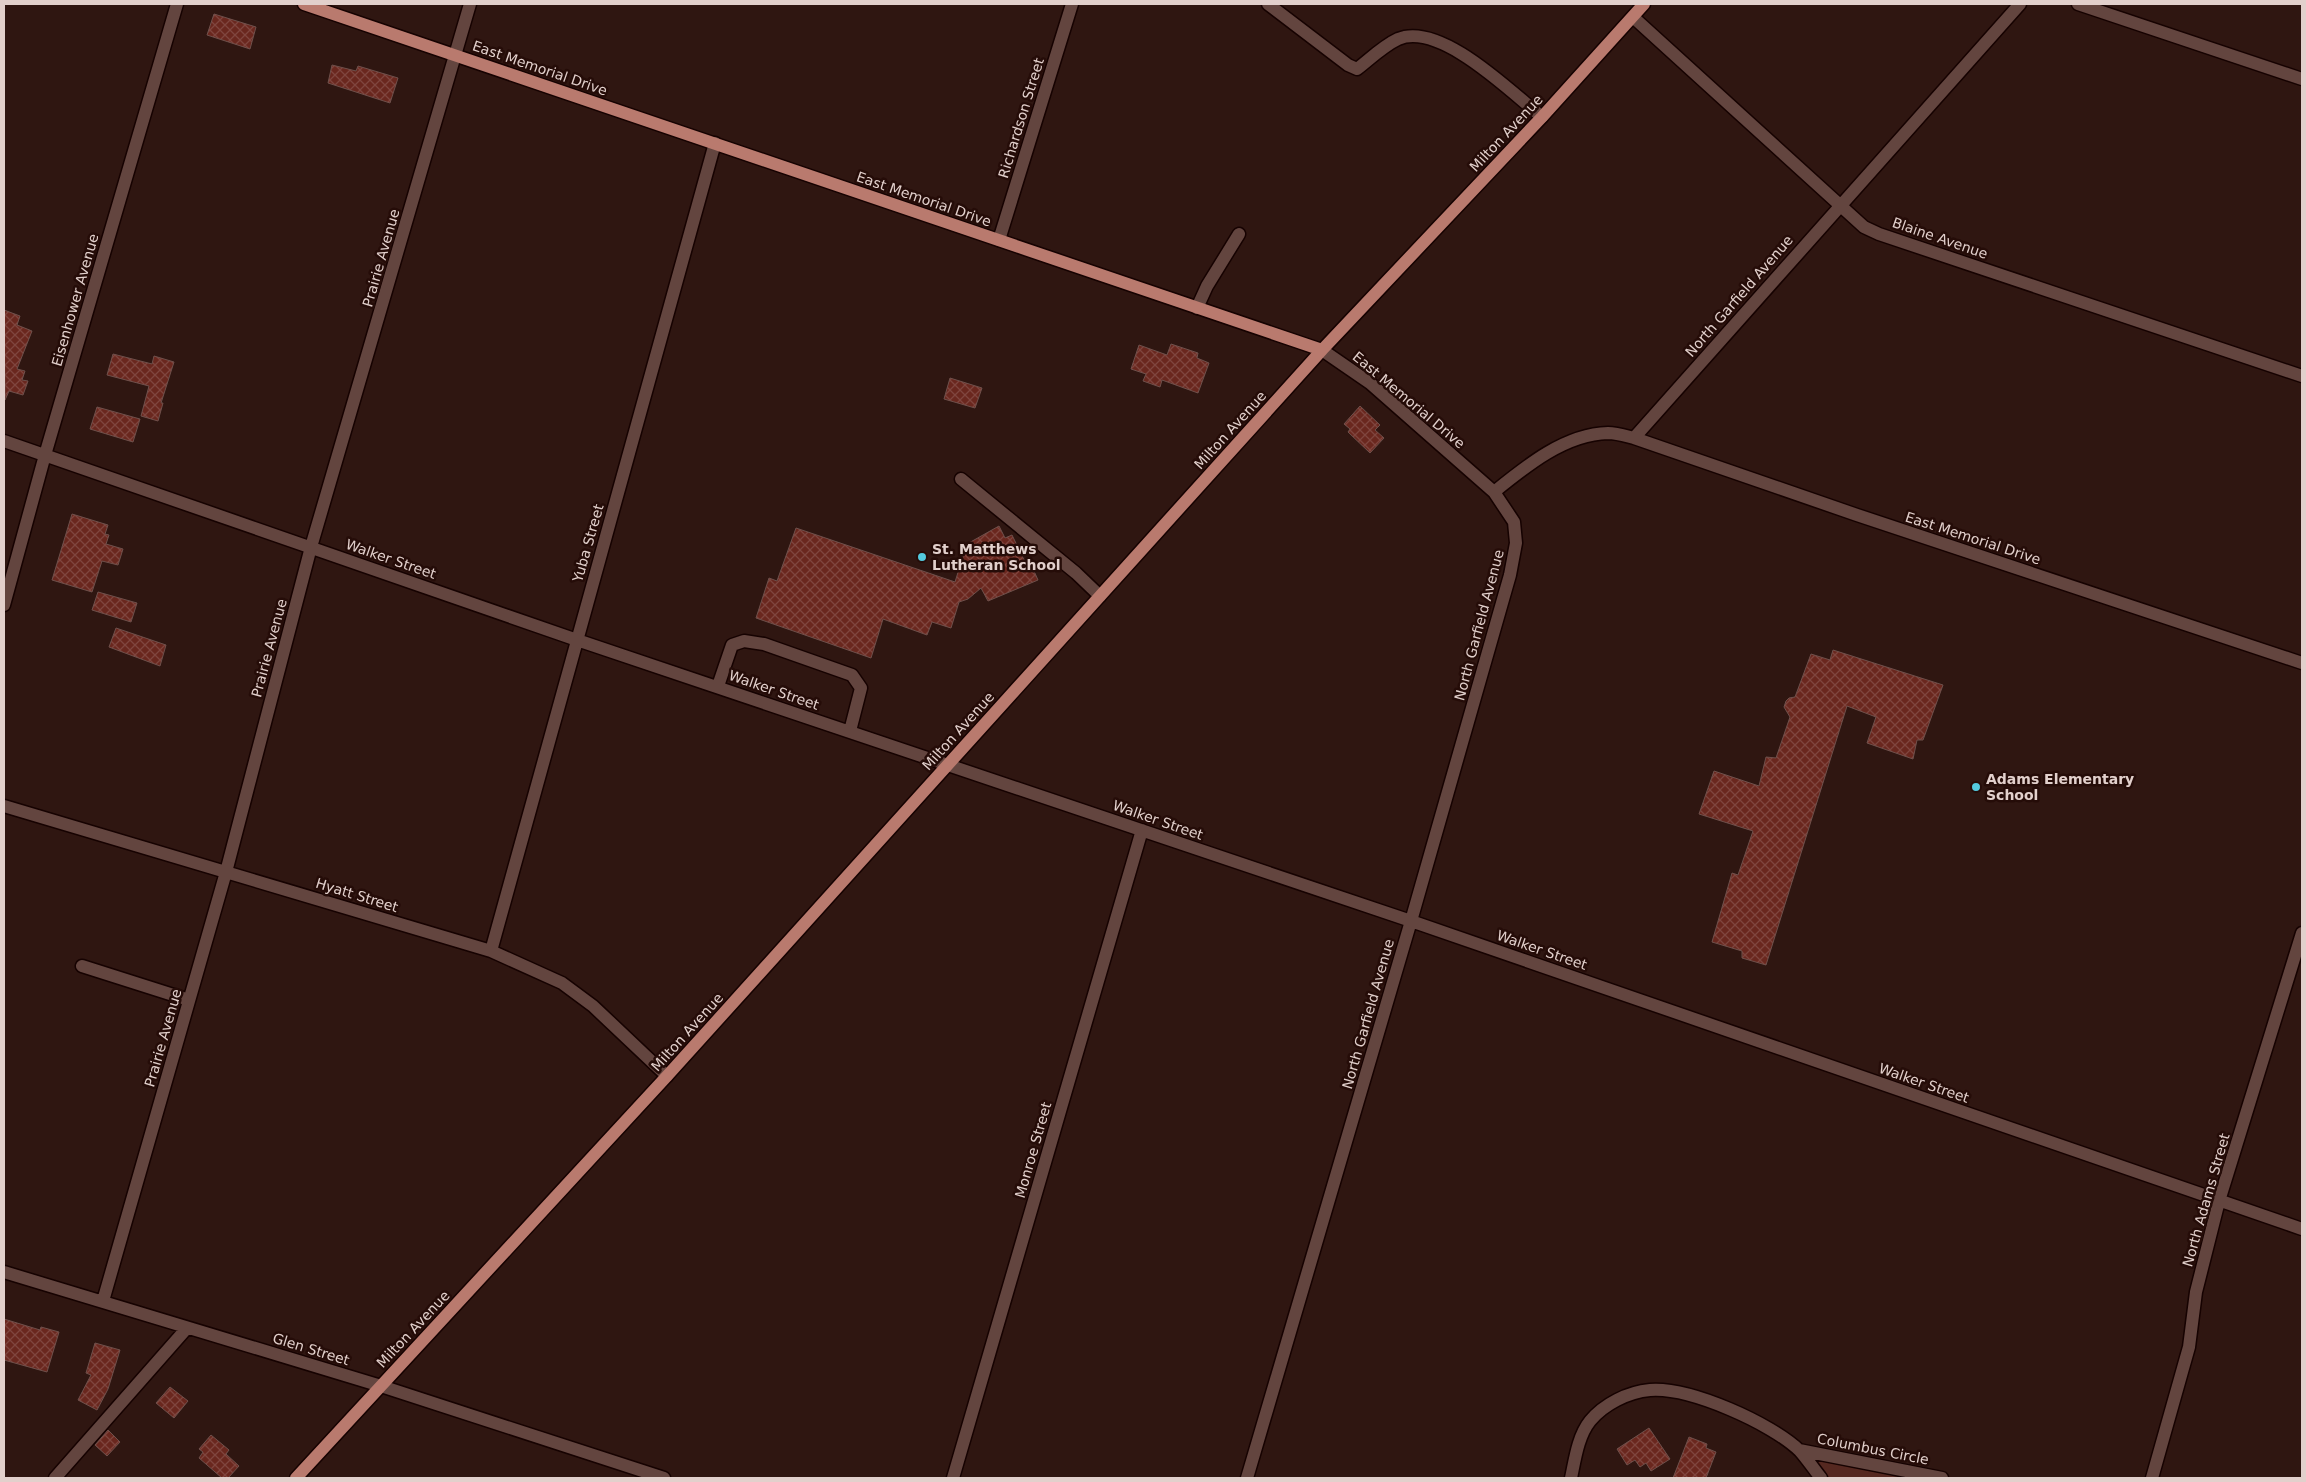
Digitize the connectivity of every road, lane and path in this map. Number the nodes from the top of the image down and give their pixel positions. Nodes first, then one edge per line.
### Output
1 (178, 4) edge
2 (304, 4) edge
3 (470, 4) edge
4 (1072, 4) edge
5 (1268, 4) edge
6 (1644, 4) edge
7 (2020, 4) edge
8 (2078, 4) edge
9 (1633, 17) junction
10 (456, 55) junction
11 (2302, 79) edge
12 (1542, 117) junction
13 (715, 143) junction
14 (1839, 205) junction
15 (1239, 234) dead end
16 (999, 240) junction
17 (1197, 308) junction
18 (1322, 350) junction
19 (2302, 376) edge
20 (1634, 438) junction
21 (4, 440) edge
22 (44, 455) junction
23 (961, 479) dead end
24 (1494, 492) junction
25 (311, 547) junction
26 (1100, 596) junction
27 (4, 606) edge
28 (577, 640) junction
29 (2302, 663) edge
30 (718, 686) junction
31 (850, 731) junction
32 (948, 764) junction
33 (4, 806) edge
34 (1142, 830) junction
35 (226, 872) junction
36 (1411, 921) junction
37 (2302, 933) edge
38 (491, 951) junction
39 (82, 966) dead end
40 (189, 1000) junction
41 (668, 1076) junction
42 (2219, 1201) junction
43 (2302, 1229) edge
44 (4, 1272) edge
45 (103, 1301) junction
46 (187, 1328) junction
47 (381, 1386) junction
48 (1799, 1450) junction
49 (55, 1478) edge
50 (296, 1478) edge
51 (664, 1478) edge
52 (953, 1478) edge
53 (1247, 1478) edge
54 (1571, 1478) edge
55 (1820, 1478) edge
56 (1942, 1478) edge
57 (2152, 1478) edge

1 - 22 street, Eisenhower Avenue
2 - 10 main road, East Memorial Drive
3 - 10 street, Prairie Avenue
4 - 16 street, Richardson Street
5 - 12 street
6 - 9 main road, Milton Avenue
7 - 14 street, North Garfield Avenue
8 - 11 street
9 - 12 main road, Milton Avenue
9 - 14 street, Blaine Avenue
10 - 13 main road, East Memorial Drive
10 - 25 street, Prairie Avenue
12 - 18 main road, Milton Avenue
13 - 16 main road, East Memorial Drive
13 - 28 street, Yuba Street
14 - 19 street, Blaine Avenue
14 - 20 street, North Garfield Avenue
15 - 17 street
16 - 17 main road, East Memorial Drive
17 - 18 main road, East Memorial Drive
18 - 24 street, East Memorial Drive
18 - 26 main road, Milton Avenue
20 - 24 street
20 - 29 street, East Memorial Drive
21 - 22 street, Walker Street
22 - 25 street, Walker Street
22 - 27 street, Eisenhower Avenue
23 - 26 street
24 - 36 street, North Garfield Avenue
25 - 28 street, Walker Street
25 - 35 street, Prairie Avenue
26 - 32 main road, Milton Avenue
28 - 30 street, Walker Street
28 - 38 street, Yuba Street
30 - 31 street, Walker Street
30 - 31 street
31 - 32 street, Walker Street
32 - 34 street, Walker Street
32 - 41 main road, Milton Avenue
33 - 35 street, Hyatt Street
34 - 36 street, Walker Street
34 - 52 street, Monroe Street
35 - 38 street, Hyatt Street
35 - 40 street, Prairie Avenue
36 - 42 street, Walker Street
36 - 53 street, North Garfield Avenue
37 - 42 street, North Adams Street
38 - 41 street, Hyatt Street
39 - 40 street
40 - 45 street, Prairie Avenue
41 - 47 main road, Milton Avenue
42 - 43 street, Walker Street
42 - 57 street, North Adams Street
44 - 45 street, Glen Street
45 - 46 street, Glen Street
46 - 47 street, Glen Street
46 - 49 street
47 - 50 main road, Milton Avenue
47 - 51 street, Glen Street
48 - 54 street, Columbus Circle
48 - 55 street, Columbus Circle
48 - 56 street, Columbus Circle

